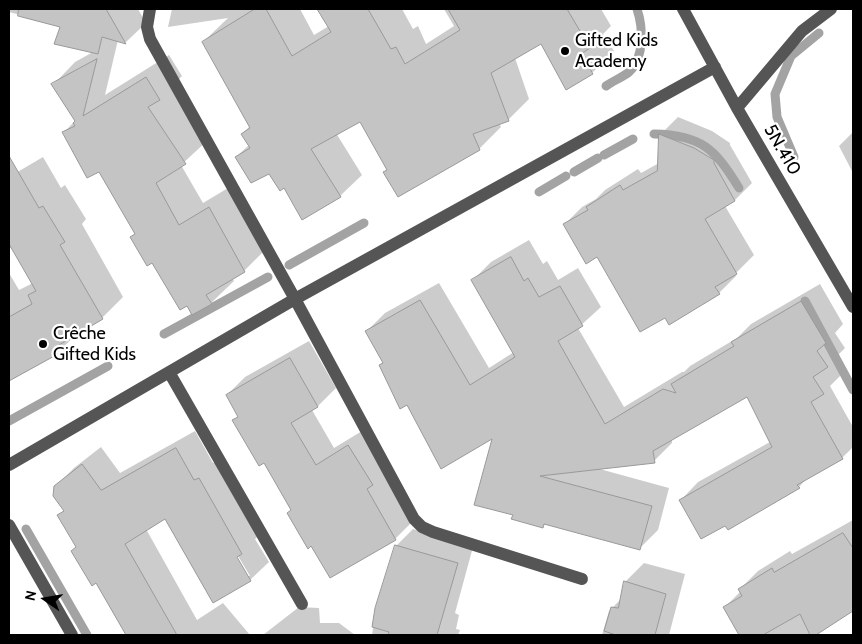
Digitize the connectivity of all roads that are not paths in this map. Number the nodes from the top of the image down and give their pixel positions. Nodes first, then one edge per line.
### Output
1 (150, 9) edge
2 (683, 9) edge
3 (831, 9) edge
4 (715, 67) junction
5 (737, 108) junction
6 (295, 299) junction
7 (853, 307) edge
8 (169, 372) junction
9 (9, 465) edge
10 (9, 525) edge
11 (582, 580) dead end
12 (302, 604) dead end
13 (72, 635) edge

1 - 6 street
2 - 4 street, 5N.410
3 - 5 street
4 - 5 street, 5N.410
4 - 6 street
5 - 7 street, 5N.410
6 - 8 street
6 - 11 street
8 - 9 street
8 - 12 street
10 - 13 street

